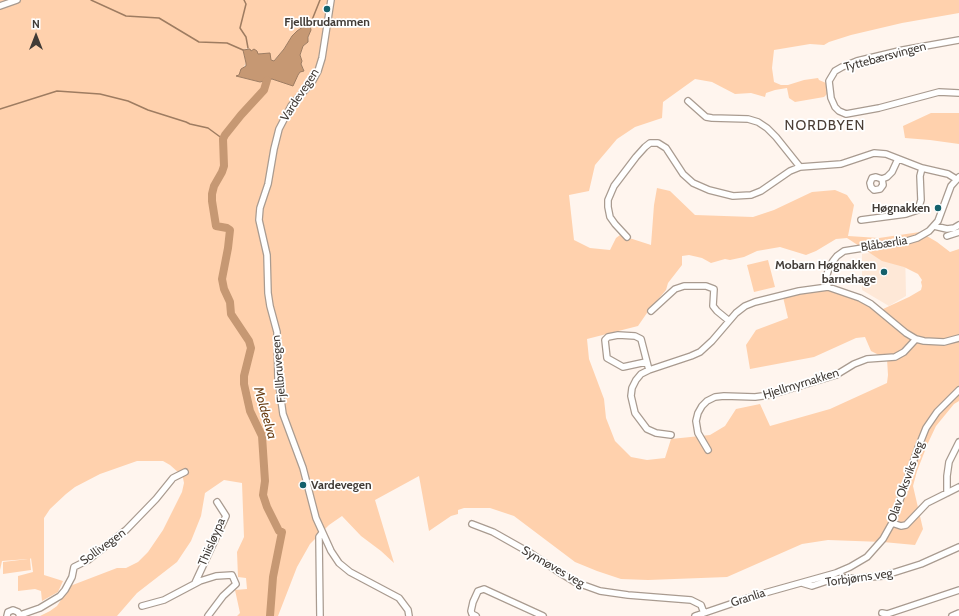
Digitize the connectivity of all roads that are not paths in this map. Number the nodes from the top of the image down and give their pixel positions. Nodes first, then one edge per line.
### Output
1 (17, 0) edge
2 (331, 0) edge
3 (0, 6) edge
4 (959, 40) edge
5 (959, 93) edge
6 (688, 101) dead end
7 (898, 159) junction
8 (271, 166) joint
9 (800, 167) junction
10 (922, 168) junction
11 (958, 178) edge
12 (882, 180) dead end
13 (861, 220) dead end
14 (959, 224) edge
15 (934, 226) junction
16 (959, 232) edge
17 (948, 236) dead end
18 (627, 237) dead end
19 (828, 287) junction
20 (651, 311) dead end
21 (728, 320) junction
22 (959, 338) edge
23 (916, 339) junction
24 (646, 362) junction
25 (649, 370) junction
26 (959, 390) edge
27 (671, 435) dead end
28 (959, 442) edge
29 (708, 450) dead end
30 (185, 472) dead end
31 (959, 487) edge
32 (947, 493) junction
33 (217, 502) dead end
34 (892, 523) junction
35 (472, 524) dead end
36 (322, 533) junction
37 (959, 547) edge
38 (195, 583) junction
39 (802, 583) junction
40 (959, 590) edge
41 (142, 606) dead end
42 (704, 613) junction
43 (882, 613) dead end
44 (959, 613) edge
45 (20, 615) edge
46 (3, 616) edge
47 (7, 616) edge
48 (208, 616) edge
49 (320, 616) edge
50 (409, 616) edge
51 (476, 616) edge
52 (543, 616) edge
53 (695, 616) edge
54 (952, 616) edge

1 - 3 street
2 - 8 street, Vardevegen
4 - 5 street, Tyttebærsvingen
6 - 9 street
7 - 9 street
7 - 10 street
7 - 12 street
8 - 36 street, Fjellbruvegen
9 - 18 street
10 - 11 street
10 - 13 street
11 - 15 street, Blåbærlia
14 - 15 street
15 - 19 street, Blåbærlia
16 - 17 street
19 - 21 street
19 - 23 street
20 - 21 street
21 - 25 street
22 - 23 street
23 - 29 street, Hjellmyrnakken
24 - 24 street
24 - 25 street
25 - 27 street
26 - 34 street, Olav Oksviks veg
28 - 32 street
30 - 45 street, Sollivegen
31 - 32 street
32 - 34 street
33 - 38 street, Thiisløypa
34 - 39 street, Olav Oksviks veg
35 - 42 street, Synnøves veg
36 - 49 street, Fjellbruvegen
36 - 50 street
37 - 39 street, Torbjørns veg
38 - 41 street
38 - 48 street
39 - 42 street, Granlia
40 - 43 street
42 - 53 street, Granlia
44 - 54 street
45 - 47 street, Sollivegen
46 - 47 street, Sollivegen
51 - 52 street

